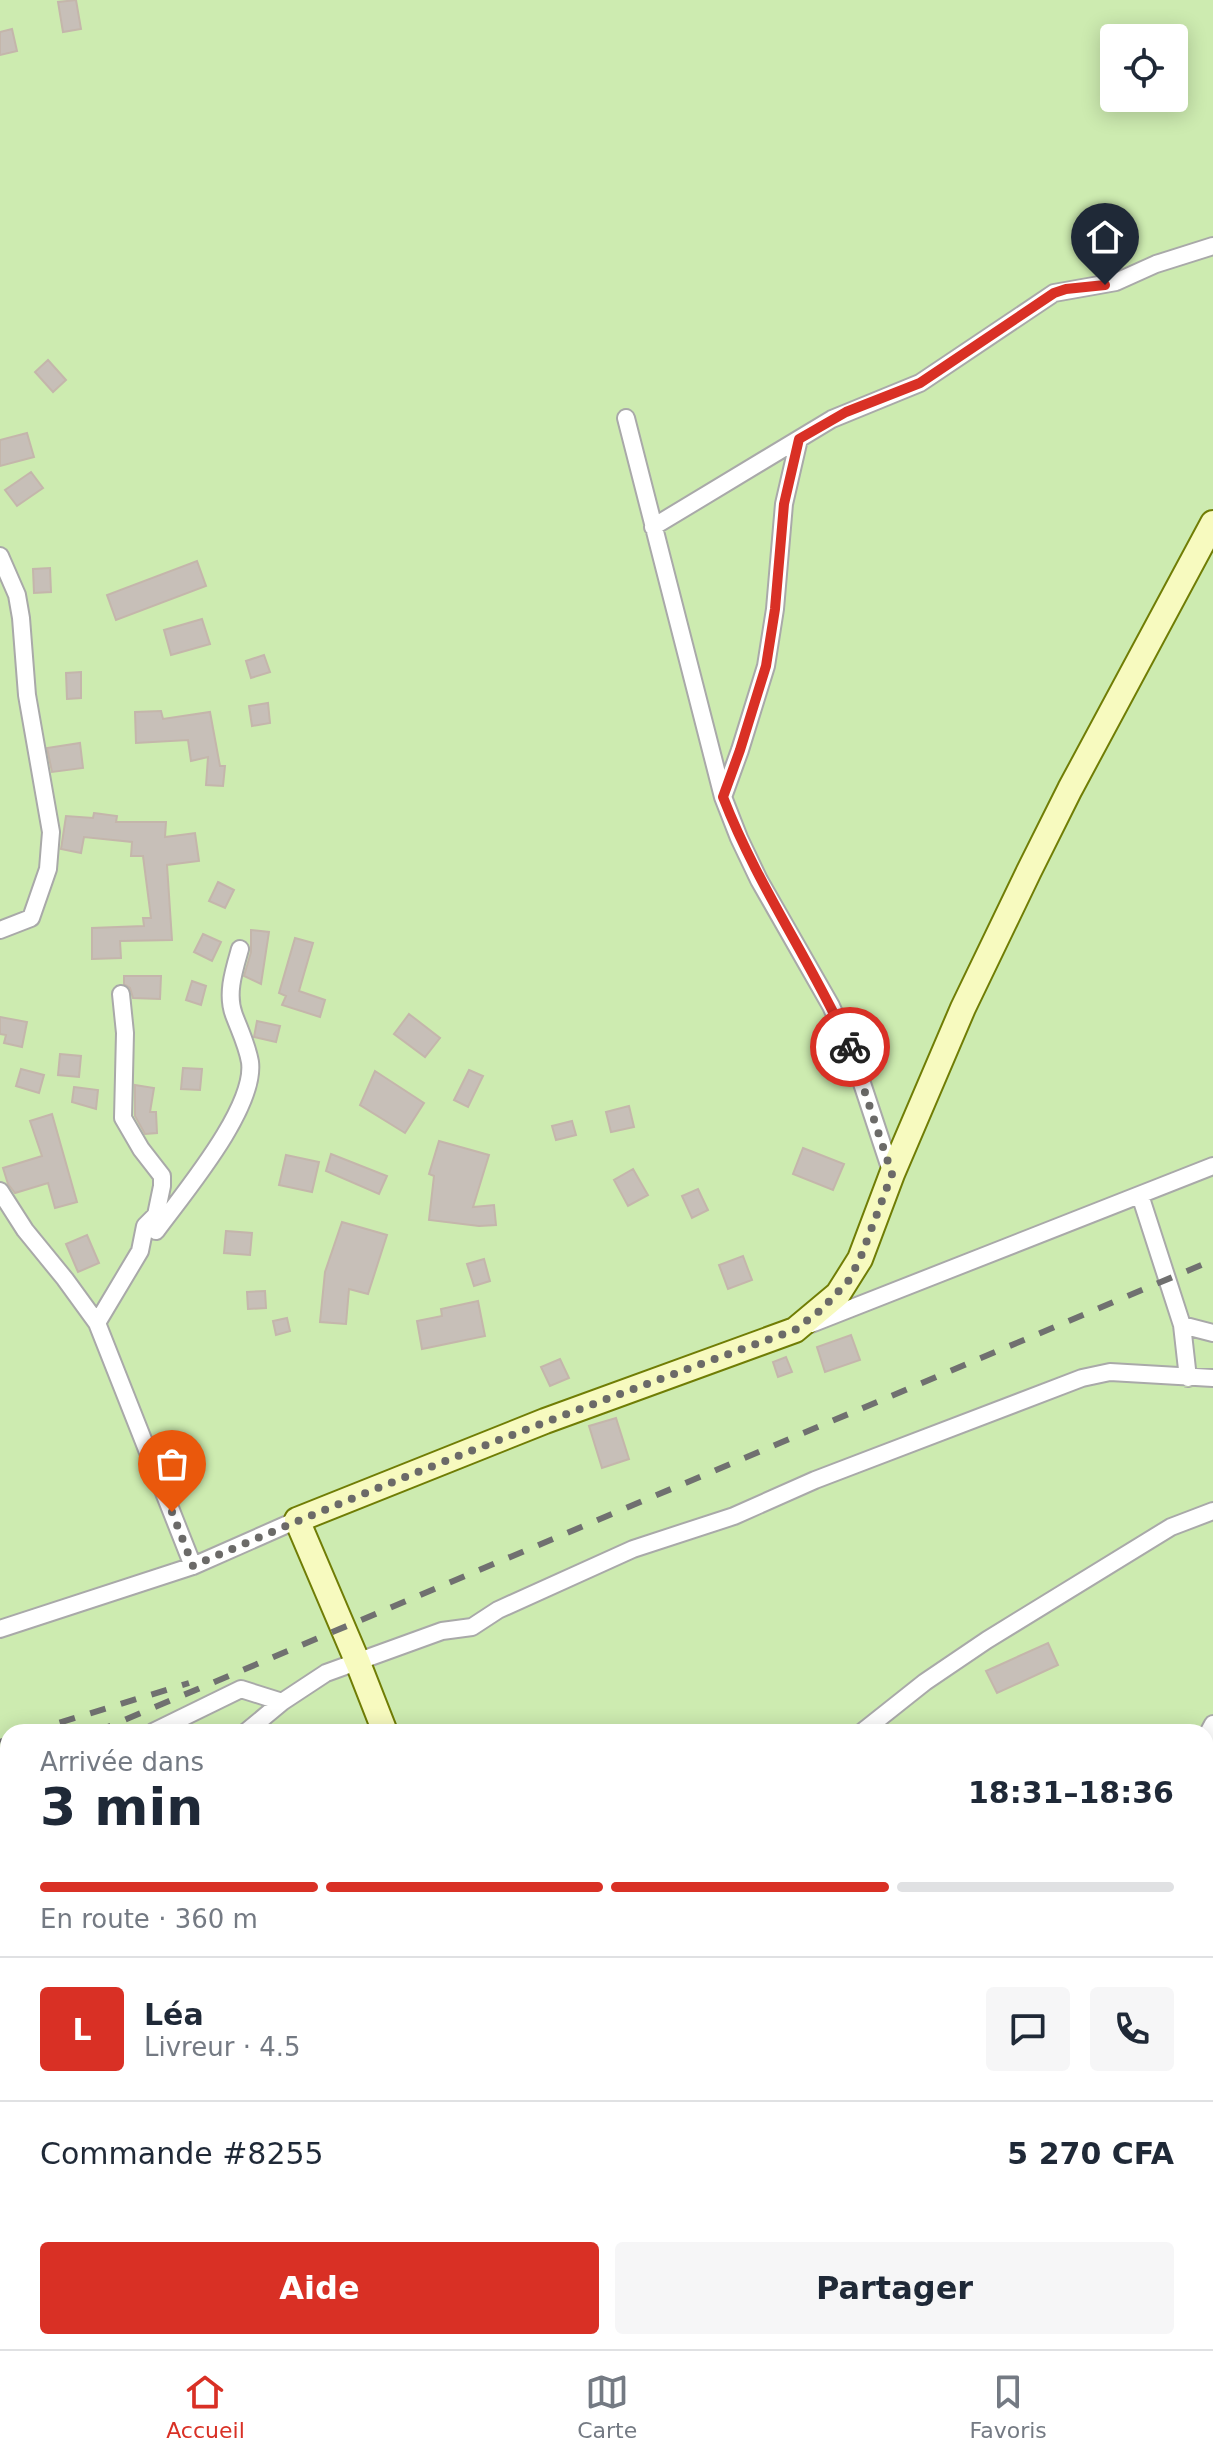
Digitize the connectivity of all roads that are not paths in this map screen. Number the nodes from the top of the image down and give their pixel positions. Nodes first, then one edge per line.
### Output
1 (1213, 246) edge
2 (626, 418) dead end
3 (799, 439) junction
4 (1213, 523) edge
5 (653, 527) junction
6 (0, 556) edge
7 (723, 797) junction
8 (0, 930) edge
9 (240, 949) dead end
10 (121, 994) dead end
11 (1213, 1166) edge
12 (892, 1174) junction
13 (0, 1191) edge
14 (1140, 1195) junction
15 (140, 1251) junction
16 (97, 1323) junction
17 (1182, 1325) junction
18 (795, 1330) junction
19 (1213, 1333) edge
20 (1188, 1378) junction
21 (1213, 1378) edge
22 (1213, 1511) edge
23 (297, 1520) junction
24 (193, 1566) junction
25 (0, 1629) edge
26 (358, 1663) junction
27 (282, 1702) junction
28 (169, 1724) edge
29 (256, 1724) edge
30 (382, 1724) edge
31 (872, 1724) edge

1 - 3 street
2 - 5 street
3 - 5 street
3 - 7 street
4 - 12 street
5 - 7 street
6 - 8 street
7 - 12 street
9 - 15 street
10 - 15 street
11 - 14 street
12 - 18 street
13 - 16 street
14 - 17 street
14 - 18 street
15 - 16 street
16 - 24 street
17 - 19 street
17 - 20 street
18 - 23 street
20 - 21 street
20 - 26 street
22 - 31 street
23 - 24 street
23 - 26 street
24 - 25 street
26 - 27 street
26 - 30 street
27 - 28 street
27 - 29 street

